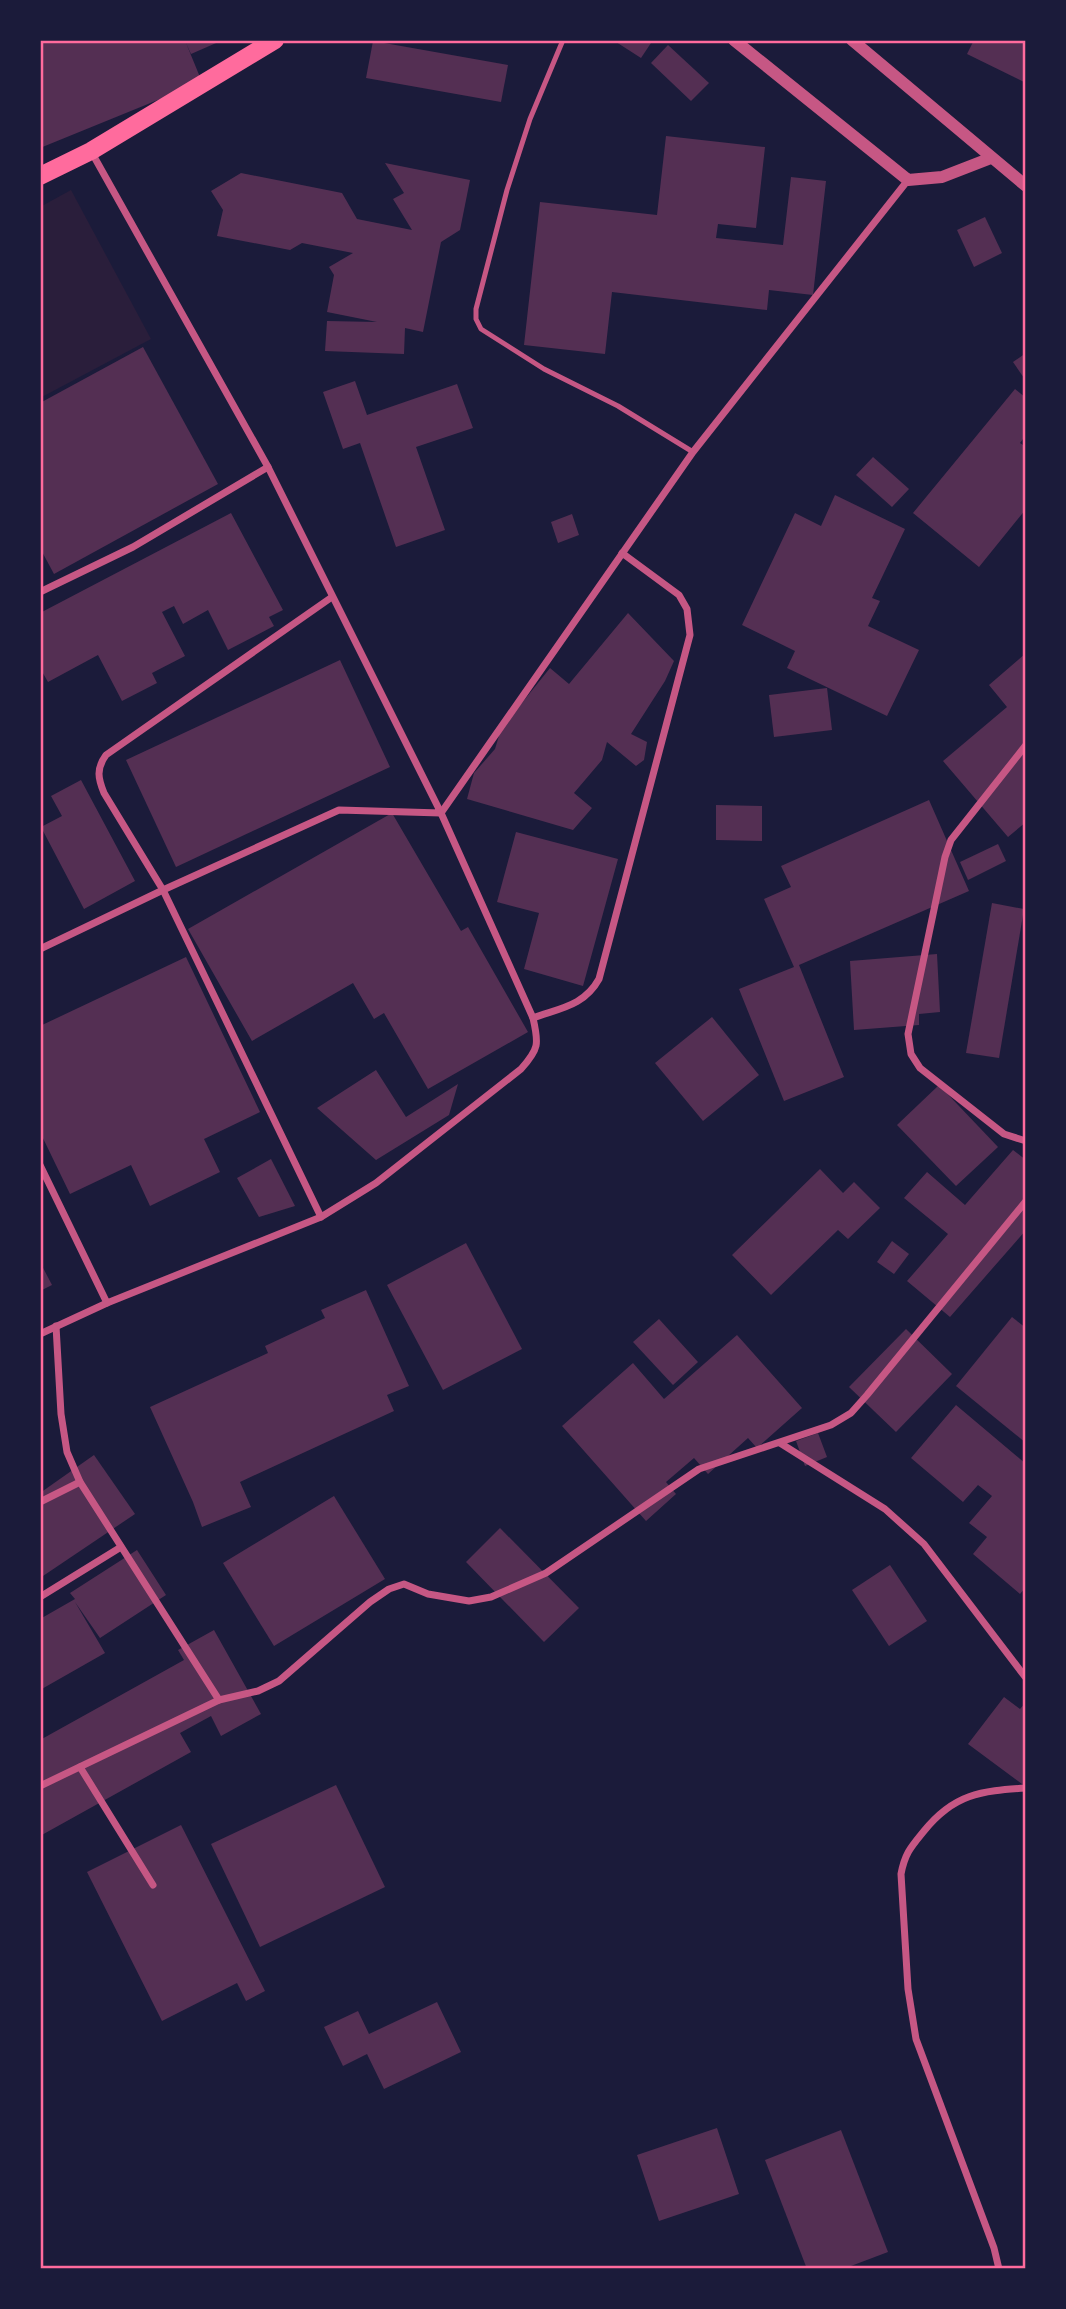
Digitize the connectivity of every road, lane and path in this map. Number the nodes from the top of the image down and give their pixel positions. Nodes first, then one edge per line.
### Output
1 (275, 40) edge
2 (563, 40) edge
3 (734, 40) edge
4 (852, 40) edge
5 (91, 151) junction
6 (991, 158) junction
7 (40, 176) edge
8 (908, 180) junction
9 (1026, 186) edge
10 (693, 452) junction
11 (268, 467) junction
12 (622, 553) junction
13 (40, 592) edge
14 (332, 597) junction
15 (1026, 745) edge
16 (441, 813) junction
17 (163, 890) junction
18 (40, 949) edge
19 (533, 1018) junction
20 (1026, 1140) edge
21 (40, 1165) edge
22 (1026, 1201) edge
23 (321, 1217) junction
24 (107, 1303) junction
25 (55, 1326) junction
26 (40, 1334) edge
27 (780, 1443) junction
28 (80, 1482) junction
29 (40, 1502) edge
30 (121, 1547) junction
31 (40, 1597) edge
32 (1026, 1678) edge
33 (219, 1700) junction
34 (80, 1768) junction
35 (40, 1786) edge
36 (1026, 1788) edge
37 (153, 1885) dead end
38 (999, 2269) edge

1 - 5 main road
2 - 10 lane
3 - 8 street
4 - 6 street
5 - 7 main road
5 - 11 street
6 - 8 street
6 - 9 street
8 - 10 street
10 - 12 street
11 - 13 street
11 - 14 street
12 - 16 street
12 - 19 street
14 - 16 street
14 - 17 street
15 - 20 street
16 - 17 street
16 - 19 street
17 - 18 street
17 - 23 street
19 - 23 street
21 - 24 street
22 - 27 street
23 - 24 street
24 - 25 street
25 - 26 street
25 - 28 street
27 - 32 street
27 - 33 street
28 - 29 street
28 - 30 street
30 - 31 street
30 - 33 street
33 - 34 street
34 - 35 street
34 - 37 street
36 - 38 street

